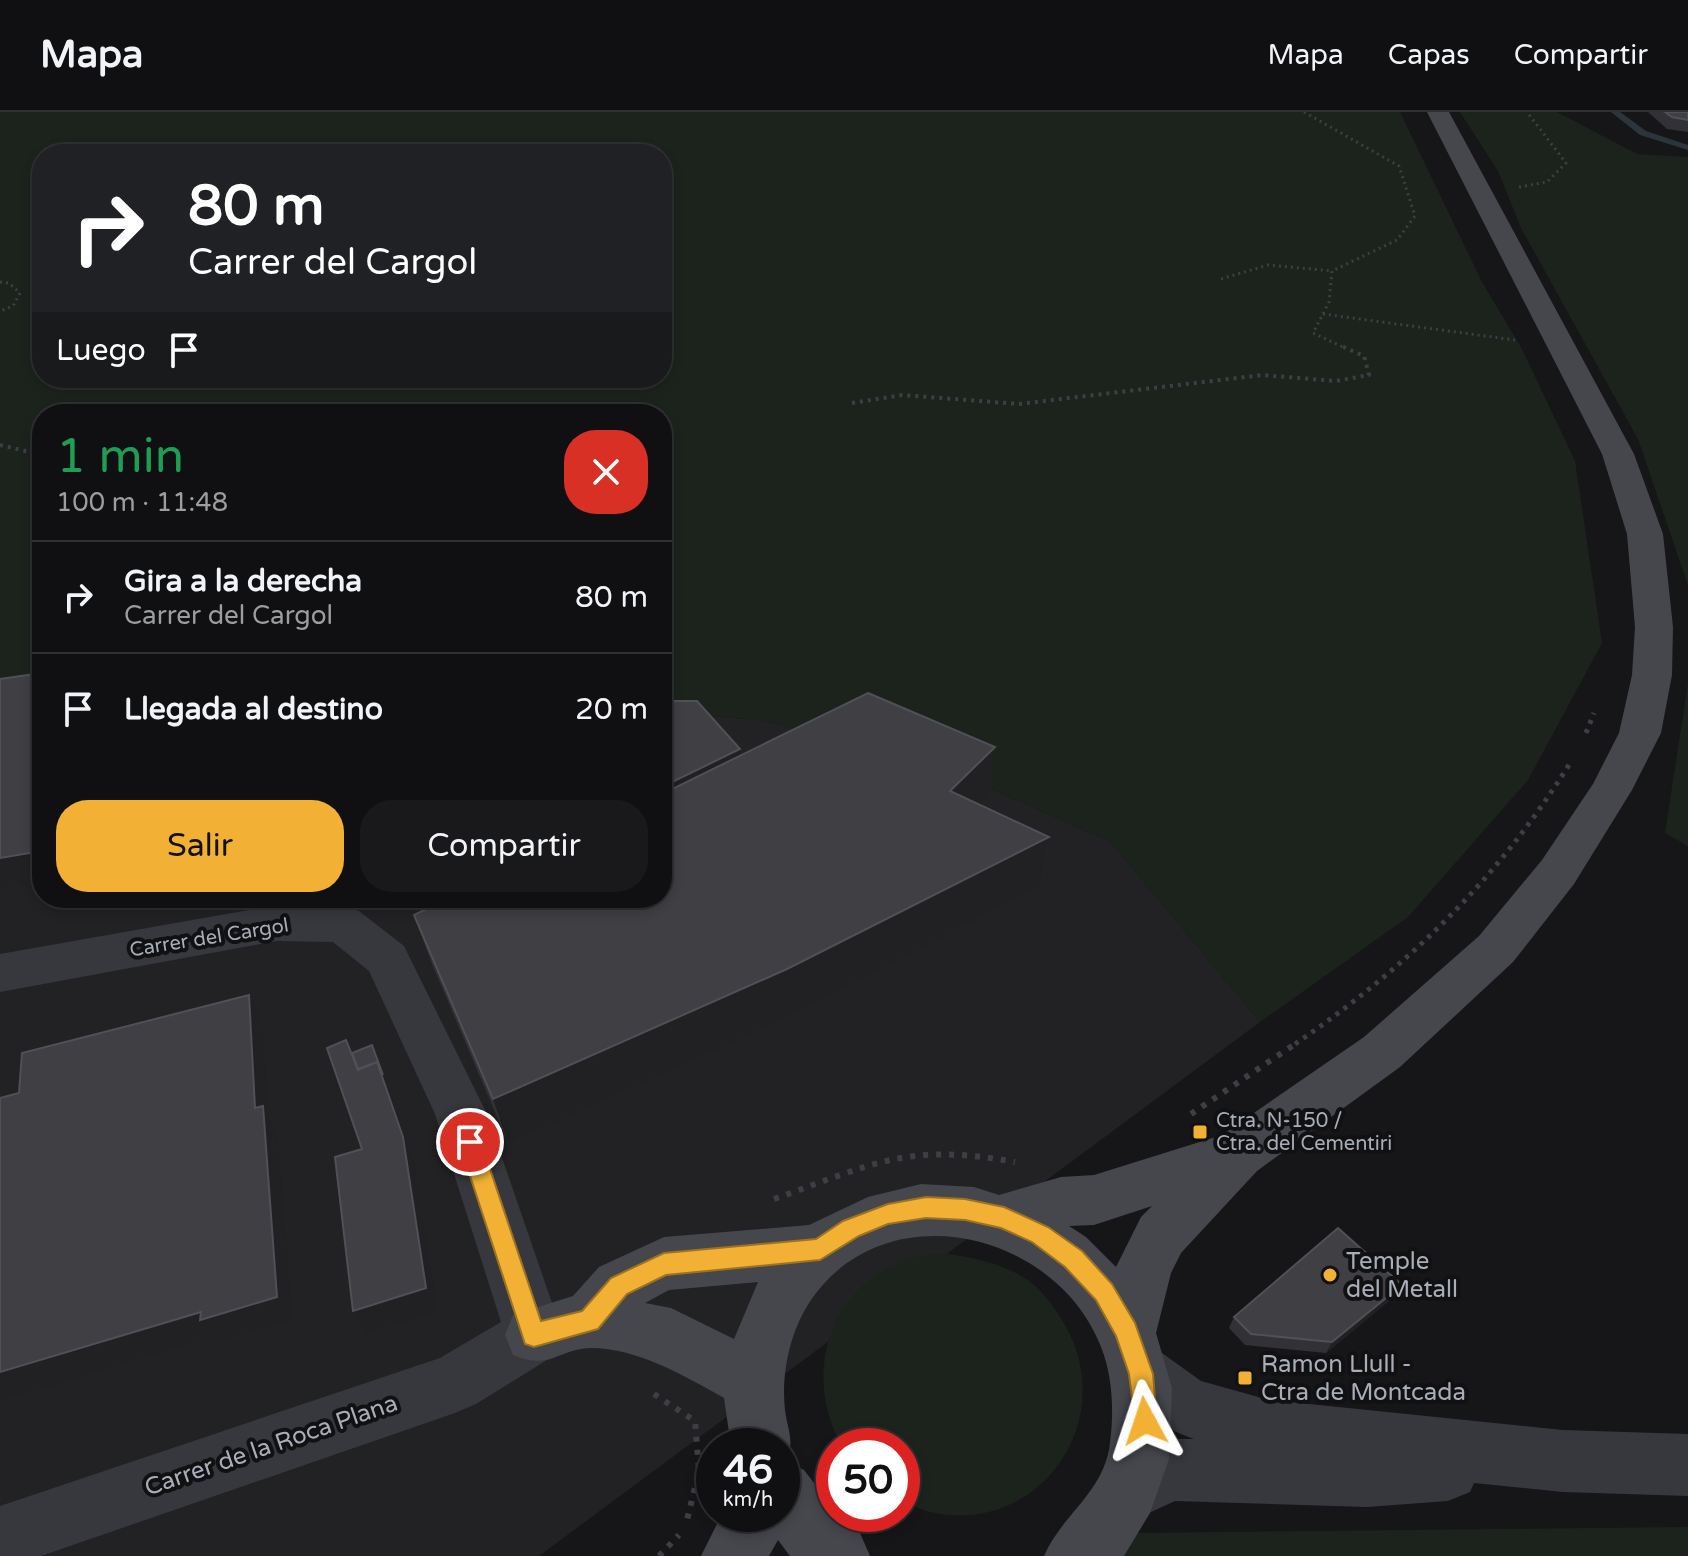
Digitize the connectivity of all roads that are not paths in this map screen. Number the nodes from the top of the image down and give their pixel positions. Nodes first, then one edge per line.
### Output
1 (1438, 112) edge
2 (0, 973) edge
3 (1238, 1154) junction
4 (1004, 1218) junction
5 (820, 1250) junction
6 (562, 1328) junction
7 (1134, 1353) junction
8 (755, 1382) junction
9 (758, 1428) edge
10 (1563, 1461) junction
11 (1688, 1465) edge
12 (1127, 1491) junction
13 (800, 1516) edge
14 (747, 1532) edge
15 (0, 1538) edge
16 (734, 1556) edge
17 (837, 1556) edge
18 (1077, 1556) edge

1 - 3 main road
2 - 6 street, Carrer del Cargol
3 - 4 main road
3 - 7 main road
4 - 5 main road
4 - 7 main road
5 - 6 main road
5 - 8 main road
6 - 8 main road
6 - 15 street, Carrer de la Roca Plana
7 - 10 street
7 - 12 main road
8 - 9 main road
10 - 11 street
10 - 12 street
12 - 18 main road
13 - 17 main road
14 - 16 main road

